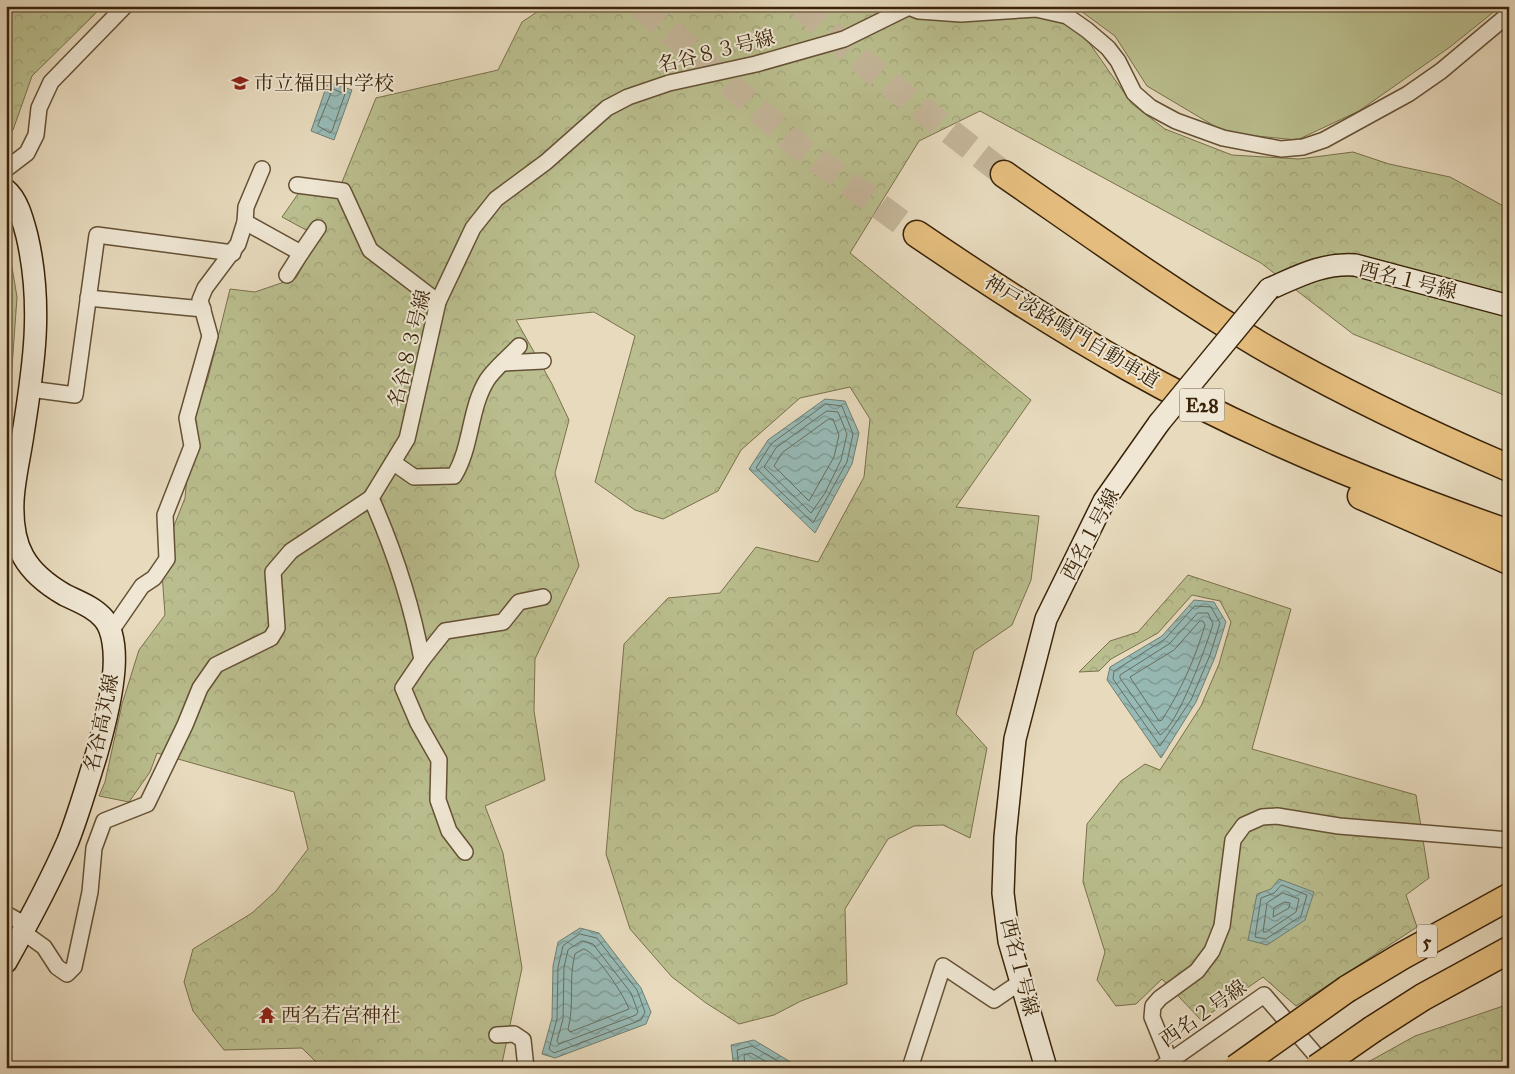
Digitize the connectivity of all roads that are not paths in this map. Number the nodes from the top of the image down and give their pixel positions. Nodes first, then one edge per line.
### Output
1 (125, 6) edge
2 (906, 7) edge
3 (1509, 14) edge
4 (262, 169) dead end
5 (6, 170) edge
6 (1004, 174) tunnel mouth
7 (297, 184) dead end
8 (6, 190) edge
9 (245, 222) junction
10 (318, 228) dead end
11 (916, 234) tunnel mouth
12 (301, 252) junction
13 (233, 253) junction
14 (287, 275) dead end
15 (88, 298) junction
16 (438, 302) junction
17 (1020, 304) junction
18 (1509, 306) edge
19 (202, 309) junction
20 (519, 346) dead end
21 (543, 362) dead end
22 (504, 363) junction
23 (30, 389) junction
24 (394, 463) junction
25 (1509, 467) edge
26 (371, 498) junction
27 (1509, 533) edge
28 (1509, 561) edge
29 (542, 597) dead end
30 (111, 631) junction
31 (422, 660) junction
32 (1509, 840) edge
33 (465, 852) dead end
34 (1509, 897) edge
35 (6, 914) edge
36 (24, 928) junction
37 (1509, 950) edge
38 (6, 962) edge
39 (1022, 981) junction
40 (497, 1035) dead end
41 (1165, 1064) edge
42 (526, 1068) edge
43 (910, 1068) edge
44 (1046, 1068) edge
45 (1236, 1068) edge
46 (1317, 1068) edge
47 (1327, 1068) edge

1 - 5 street
2 - 3 street
2 - 16 street, 名谷８３号線
4 - 9 street
6 - 25 highway
7 - 16 street
8 - 23 street
9 - 12 street
9 - 13 street
10 - 12 street
11 - 17 highway, 神戸淡路鳴門自動車道 / E28
12 - 14 street
13 - 15 street
13 - 19 street
15 - 19 street
15 - 23 street
16 - 24 street, 名谷８３号線
17 - 27 highway, 神戸淡路鳴門自動車道 / E28
17 - 28 highway
18 - 39 street, 西名１号線, bridge
19 - 30 street
20 - 22 street
21 - 22 street
22 - 24 street
23 - 30 street
24 - 26 street, 名谷８３号線
26 - 31 street
26 - 36 street
29 - 31 street
30 - 36 street, 名谷高丸線
31 - 33 street
32 - 41 street
34 - 45 highway, 5, bridge
35 - 36 street
36 - 38 street, 名谷高丸線
37 - 46 highway, 5, bridge
39 - 43 street
39 - 44 street, 西名１号線
40 - 42 street
41 - 47 street, 西名２号線

